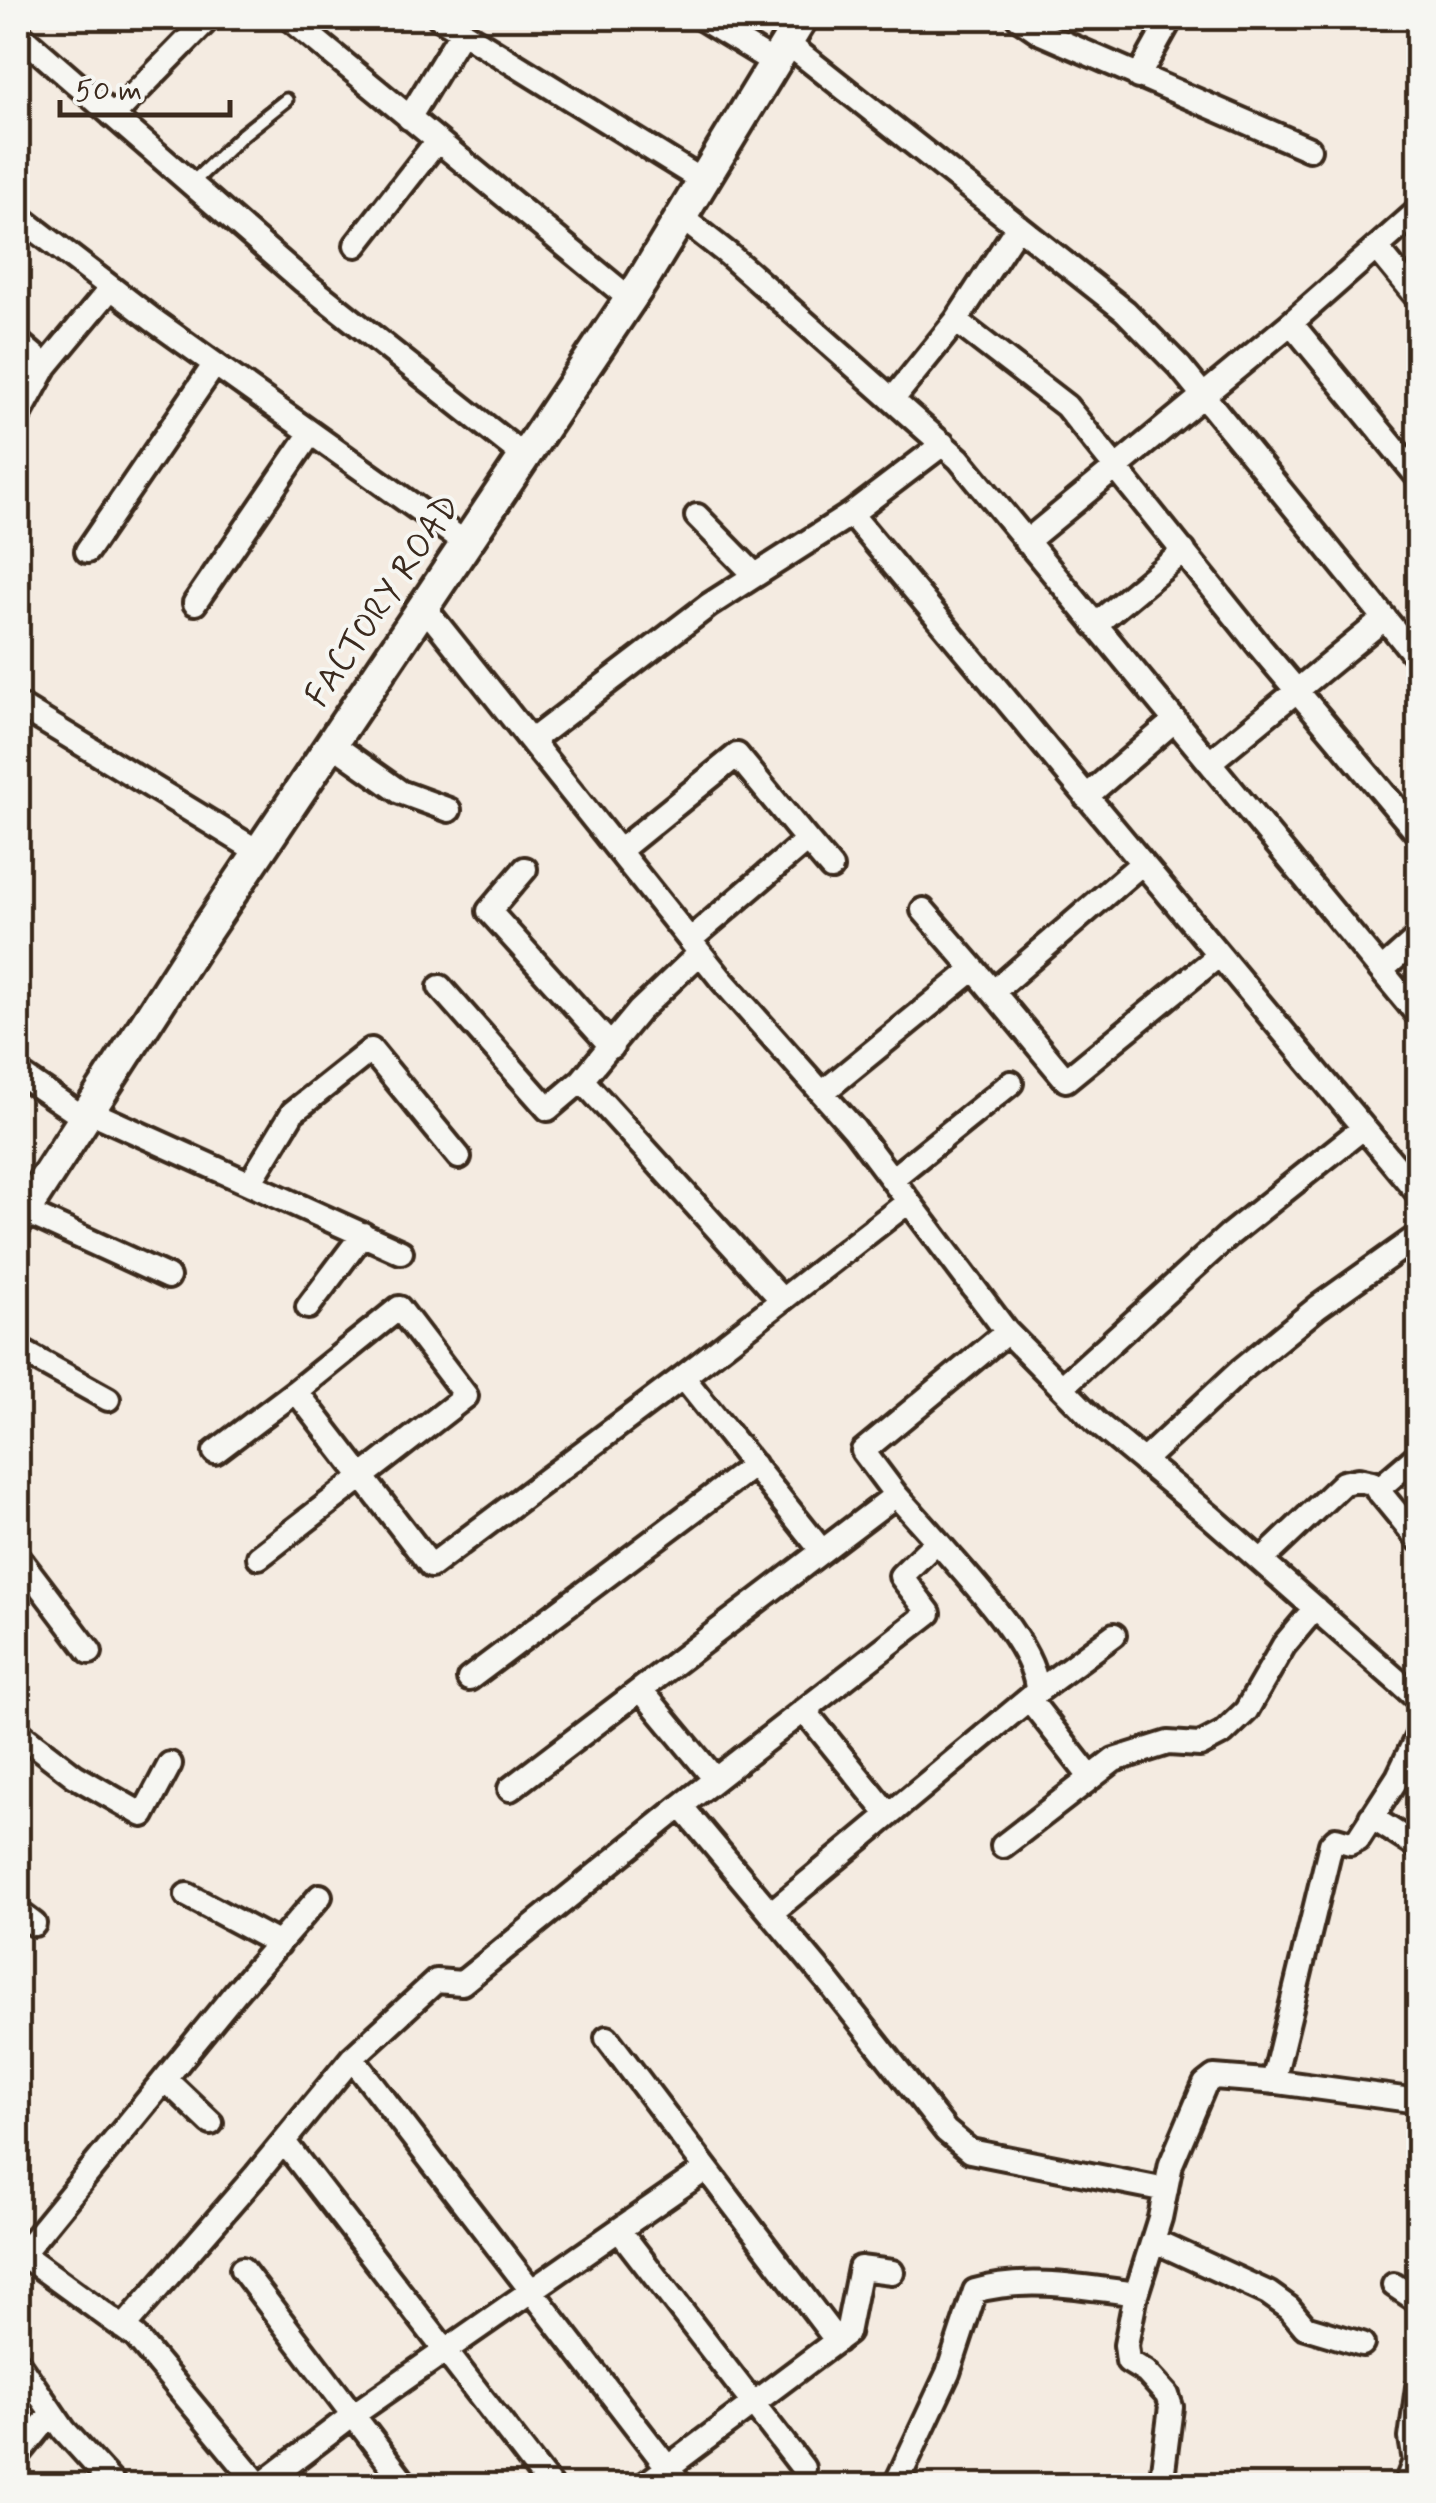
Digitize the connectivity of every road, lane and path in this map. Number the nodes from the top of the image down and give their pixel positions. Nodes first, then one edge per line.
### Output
1 (209, 18) edge
2 (288, 18) edge
3 (440, 18) edge
4 (701, 18) edge
5 (1019, 18) edge
6 (1171, 18) edge
7 (462, 31) junction
8 (18, 33) edge
9 (788, 41) edge
10 (1138, 77) junction
11 (286, 100) dead end
12 (112, 116) junction
13 (409, 118) junction
14 (437, 140) junction
15 (1309, 148) dead end
16 (703, 181) junction
17 (191, 184) junction
18 (1418, 211) edge
19 (18, 216) edge
20 (681, 217) junction
21 (1018, 226) junction
22 (356, 245) dead end
23 (1377, 248) junction
24 (111, 288) junction
25 (1418, 298) edge
26 (630, 299) junction
27 (956, 321) junction
28 (1290, 324) junction
29 (18, 342) edge
30 (214, 364) junction
31 (46, 366) junction
32 (1205, 397) junction
33 (894, 399) junction
34 (18, 417) edge
35 (311, 433) junction
36 (943, 444) junction
37 (525, 457) junction
38 (1117, 468) junction
39 (1418, 477) edge
40 (850, 514) junction
41 (697, 516) dead end
42 (1026, 542) junction
43 (467, 544) junction
44 (87, 551) dead end
45 (1184, 551) junction
46 (756, 575) junction
47 (194, 603) dead end
48 (424, 608) junction
49 (1384, 618) junction
50 (1095, 625) junction
51 (1418, 659) edge
52 (1296, 690) junction
53 (18, 705) edge
54 (1175, 720) junction
55 (530, 741) junction
56 (332, 744) junction
57 (1210, 762) junction
58 (1086, 797) junction
59 (449, 810) dead end
60 (1418, 834) edge
61 (807, 840) junction
62 (620, 851) junction
63 (260, 852) junction
64 (1141, 864) junction
65 (831, 868) dead end
66 (525, 869) dead end
67 (922, 910) dead end
68 (1418, 938) edge
69 (695, 946) junction
70 (1218, 956) junction
71 (974, 969) junction
72 (1382, 970) junction
73 (440, 987) dead end
74 (993, 992) junction
75 (1418, 1015) edge
76 (612, 1046) junction
77 (18, 1073) edge
78 (582, 1080) junction
79 (1011, 1083) dead end
80 (822, 1093) junction
81 (86, 1114) junction
82 (1363, 1128) junction
83 (459, 1157) dead end
84 (892, 1180) junction
85 (250, 1183) junction
86 (1418, 1193) edge
87 (908, 1202) junction
88 (19, 1218) edge
89 (363, 1234) junction
90 (1418, 1236) edge
91 (402, 1252) dead end
92 (168, 1277) dead end
93 (782, 1300) junction
94 (308, 1308) dead end
95 (1007, 1332) junction
96 (18, 1350) edge
97 (683, 1377) junction
98 (1062, 1387) junction
99 (296, 1392) junction
100 (108, 1398) dead end
101 (215, 1452) dead end
102 (1418, 1455) edge
103 (1143, 1461) junction
104 (754, 1465) junction
105 (362, 1477) junction
106 (1377, 1490) junction
107 (896, 1495) junction
108 (1418, 1540) edge
109 (938, 1541) junction
110 (822, 1551) junction
111 (18, 1557) edge
112 (259, 1558) dead end
113 (1260, 1560) junction
114 (1315, 1608) junction
115 (1114, 1635) dead end
116 (90, 1652) dead end
117 (469, 1678) dead end
118 (641, 1690) junction
119 (1033, 1695) junction
120 (1418, 1698) edge
121 (804, 1710) junction
122 (18, 1732) edge
123 (1418, 1735) edge
124 (170, 1764) dead end
125 (1091, 1778) junction
126 (715, 1779) junction
127 (510, 1789) dead end
128 (681, 1806) junction
129 (888, 1815) junction
130 (1371, 1818) junction
131 (1002, 1846) dead end
132 (1418, 1847) edge
133 (187, 1896) dead end
134 (320, 1896) dead end
135 (771, 1913) junction
136 (278, 1944) junction
137 (607, 2038) dead end
138 (352, 2058) junction
139 (167, 2081) junction
140 (1273, 2082) junction
141 (1418, 2101) edge
142 (211, 2123) dead end
143 (284, 2142) junction
144 (706, 2169) junction
145 (1166, 2190) junction
146 (619, 2230) junction
147 (1153, 2240) junction
148 (22, 2262) edge
149 (242, 2270) dead end
150 (892, 2272) dead end
151 (1394, 2285) dead end
152 (532, 2291) junction
153 (1136, 2294) junction
154 (1418, 2301) edge
155 (123, 2328) junction
156 (837, 2341) junction
157 (1362, 2344) dead end
158 (446, 2350) junction
159 (18, 2364) edge
160 (1418, 2387) edge
161 (753, 2404) junction
162 (52, 2413) junction
163 (352, 2415) junction
164 (18, 2455) edge
165 (1417, 2462) edge
166 (803, 2468) dead end
167 (675, 2476) edge
168 (115, 2486) edge
169 (260, 2486) edge
170 (406, 2486) edge
171 (550, 2486) edge
172 (643, 2486) edge
173 (894, 2486) edge
174 (1161, 2486) edge
175 (1405, 2486) edge

1 - 12 street
2 - 13 street
3 - 7 street
4 - 9 street
5 - 10 street
6 - 10 street
7 - 13 street
7 - 16 street
8 - 12 street
9 - 16 main road, FACTORY ROAD
9 - 21 street
10 - 15 street
11 - 17 lane
12 - 17 street
13 - 14 street
14 - 22 street
14 - 26 street
16 - 20 main road, FACTORY ROAD
17 - 37 street
18 - 23 street
19 - 24 street
20 - 26 main road, FACTORY ROAD
20 - 33 street
21 - 27 street
21 - 32 street
23 - 25 street
23 - 28 street
24 - 30 street
24 - 31 street
26 - 37 main road, FACTORY ROAD
27 - 33 street
27 - 38 street
28 - 32 street
28 - 39 street
29 - 31 street
30 - 35 street
30 - 44 street
31 - 34 street
32 - 38 street
32 - 49 street
33 - 36 street
35 - 43 street
35 - 47 street
36 - 40 street
36 - 42 street
37 - 43 main road, FACTORY ROAD
38 - 42 street
38 - 45 street
40 - 46 street
40 - 58 street
41 - 46 street
42 - 50 street
43 - 48 main road, FACTORY ROAD
45 - 50 street
45 - 52 street
46 - 55 street
48 - 55 street
48 - 56 main road, FACTORY ROAD
49 - 51 street
49 - 52 street
50 - 54 street
52 - 57 street
52 - 60 street
53 - 63 street
54 - 57 street
54 - 58 street
55 - 62 street
56 - 59 street
56 - 63 main road, FACTORY ROAD
57 - 72 street
58 - 64 street
61 - 62 street
61 - 65 street
61 - 69 street
62 - 69 street
63 - 81 main road, FACTORY ROAD
64 - 70 street
64 - 74 street
66 - 76 street
67 - 71 street
68 - 72 street
69 - 76 street
69 - 80 street
70 - 74 street
70 - 82 street
71 - 74 street
71 - 80 street
72 - 75 street
73 - 78 street
76 - 78 street
77 - 81 street
78 - 93 street
79 - 84 street
80 - 84 street
81 - 85 street
81 - 88 main road, FACTORY ROAD
82 - 86 street
82 - 98 street
83 - 85 street
84 - 87 street
85 - 89 street
87 - 93 street
87 - 95 street
88 - 92 street
89 - 91 street
89 - 94 street
90 - 103 street
93 - 97 street
95 - 98 street
95 - 107 street
96 - 100 street
97 - 104 street
97 - 105 street
98 - 103 street
99 - 101 street
99 - 105 street
99 - 105 street
102 - 106 street
103 - 113 street
104 - 110 street
104 - 117 street
105 - 112 street
106 - 108 street
106 - 113 street
107 - 109 street
107 - 110 street
109 - 119 street
109 - 121 street
110 - 118 street
111 - 116 street
113 - 114 street
114 - 120 street
114 - 125 street
115 - 119 street
118 - 126 street
118 - 127 street
119 - 125 street
119 - 129 street
121 - 126 street
121 - 129 street
122 - 124 street
123 - 130 street
125 - 131 street
126 - 128 street
128 - 135 street
128 - 138 street
129 - 135 street
130 - 132 street
130 - 140 street
133 - 136 street
134 - 136 street
135 - 145 street
136 - 139 street
137 - 144 street
138 - 143 street
138 - 152 street
139 - 142 street
139 - 148 street
140 - 141 street
140 - 145 street
143 - 155 street
143 - 158 street
144 - 146 street
144 - 156 street
145 - 147 street
146 - 152 street
146 - 161 street
147 - 153 street
147 - 157 street
148 - 155 street
149 - 163 street
150 - 156 street
151 - 154 street
152 - 158 street
152 - 167 street
153 - 173 street
153 - 174 street
155 - 169 street
156 - 161 street
158 - 163 street
158 - 171 street
159 - 162 street
160 - 165 street
161 - 166 street
161 - 167 street
162 - 164 street
162 - 168 street
163 - 169 street
163 - 170 street
165 - 175 street
167 - 172 street

